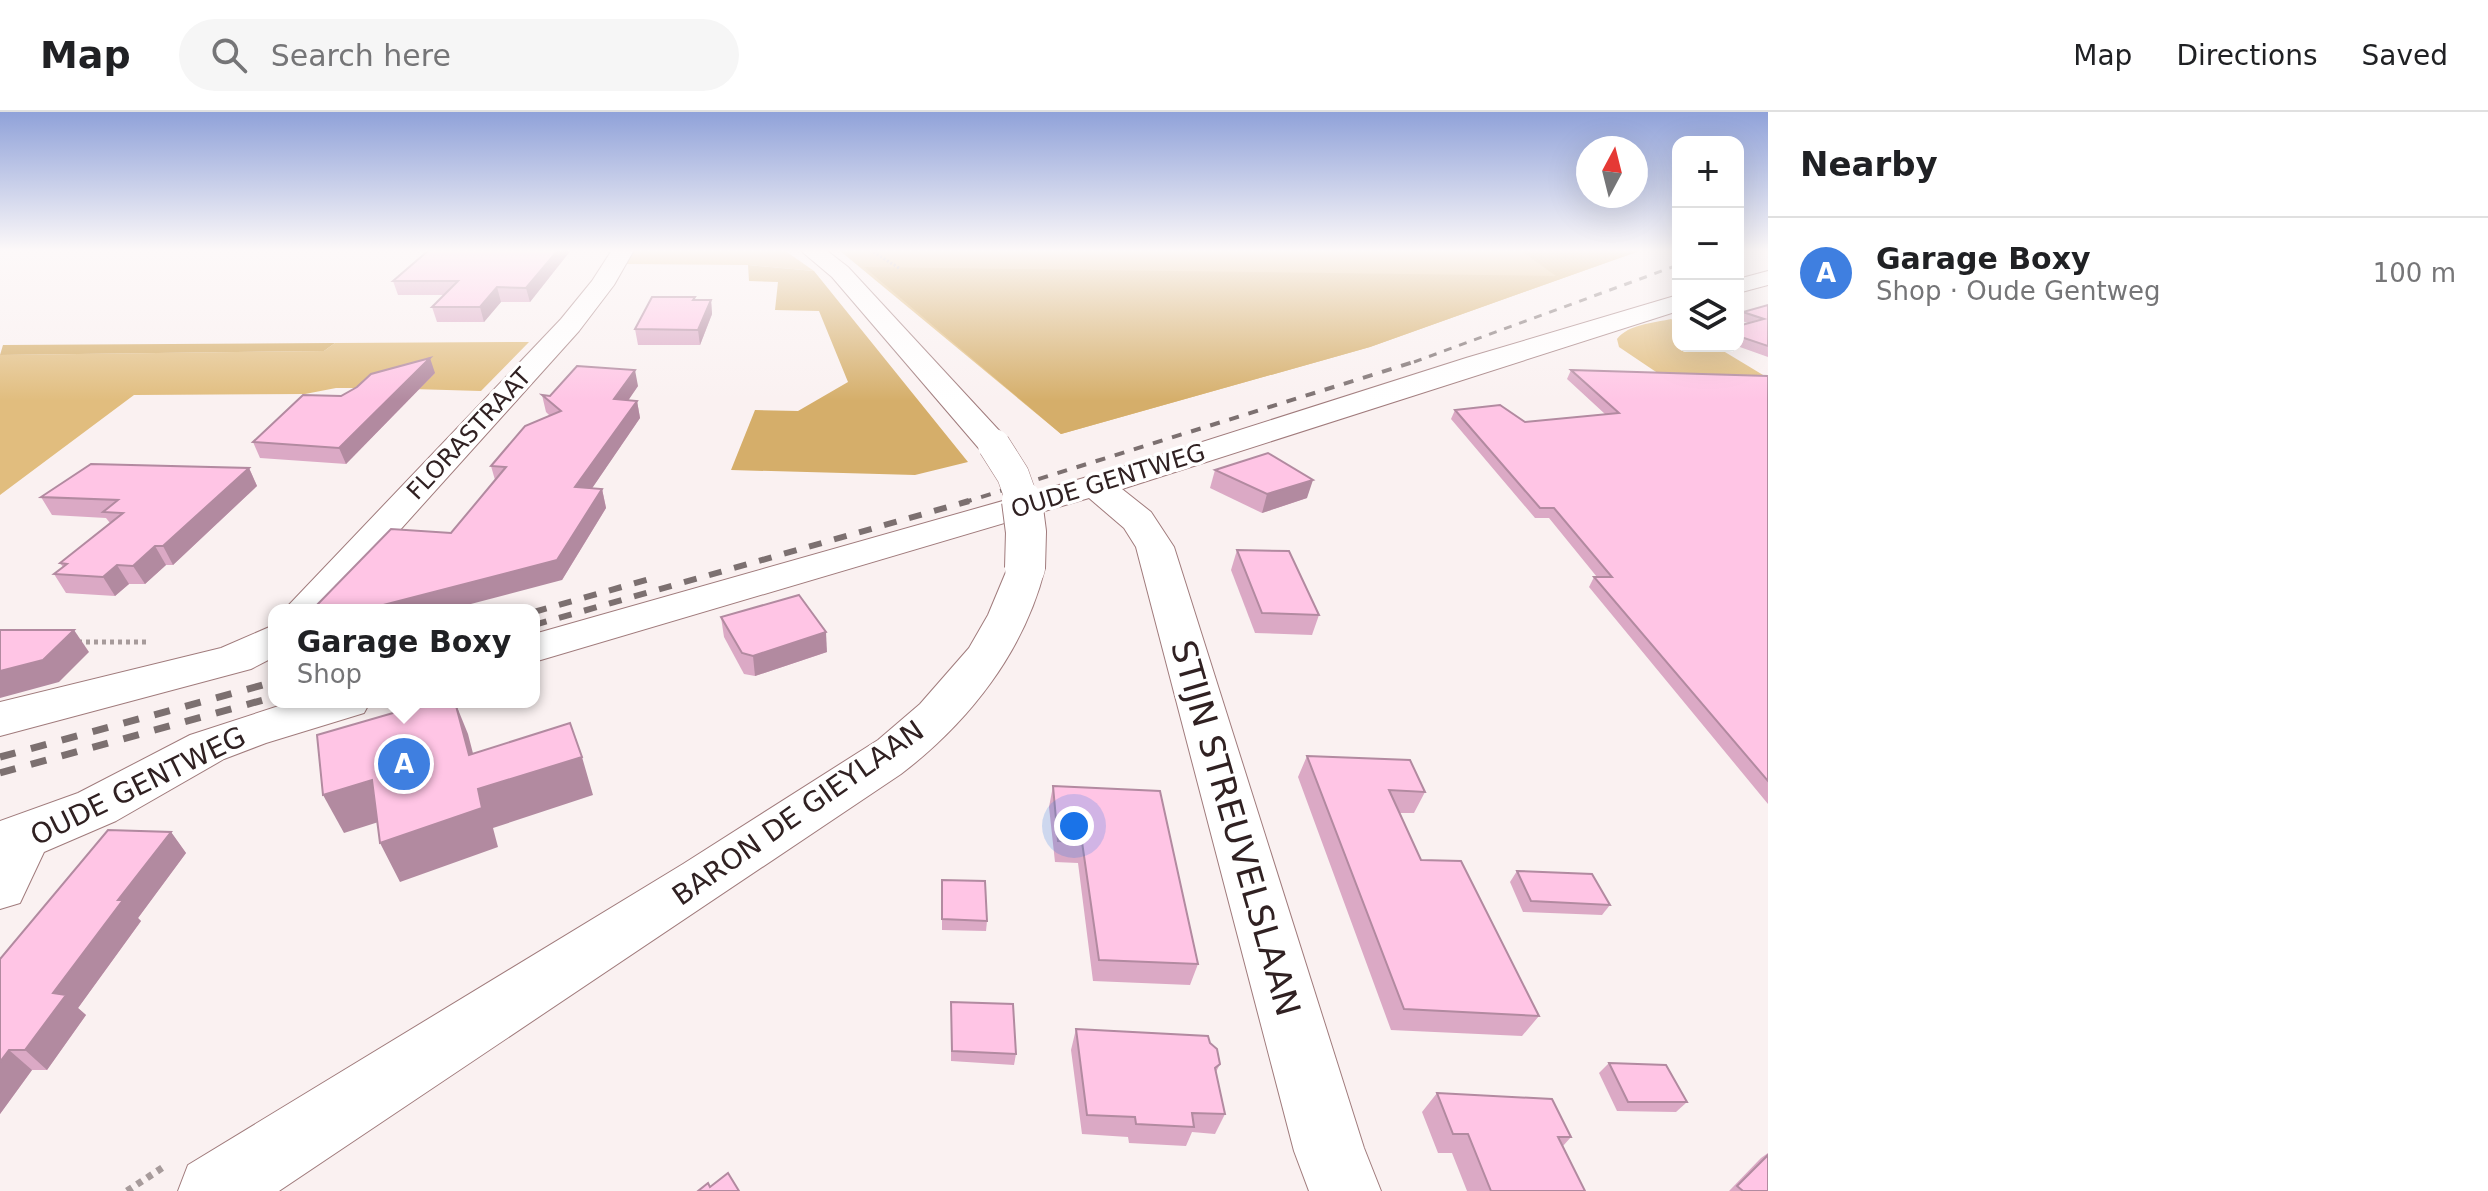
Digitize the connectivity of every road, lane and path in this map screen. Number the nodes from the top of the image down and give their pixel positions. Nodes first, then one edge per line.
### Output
1 (590, 300) edge
2 (865, 300) edge
3 (1672, 305) edge
4 (1095, 486) junction
5 (311, 604) edge
6 (62, 641) edge
7 (155, 642) dead end
8 (268, 642) edge
9 (540, 646) edge
10 (327, 708) edge
11 (0, 719) edge
12 (12, 840) edge
13 (0, 886) edge
14 (214, 1191) edge
15 (1345, 1191) edge

1 - 5 street, FLORASTRAAT
2 - 14 street, BARON DE GIEYLAAN, bridge
3 - 4 street, OUDE GENTWEG
4 - 9 street, OUDE GENTWEG
4 - 15 street, STIJN STREUVELSLAAN
6 - 7 path
8 - 11 street
10 - 12 street, OUDE GENTWEG
12 - 13 street, OUDE GENTWEG

